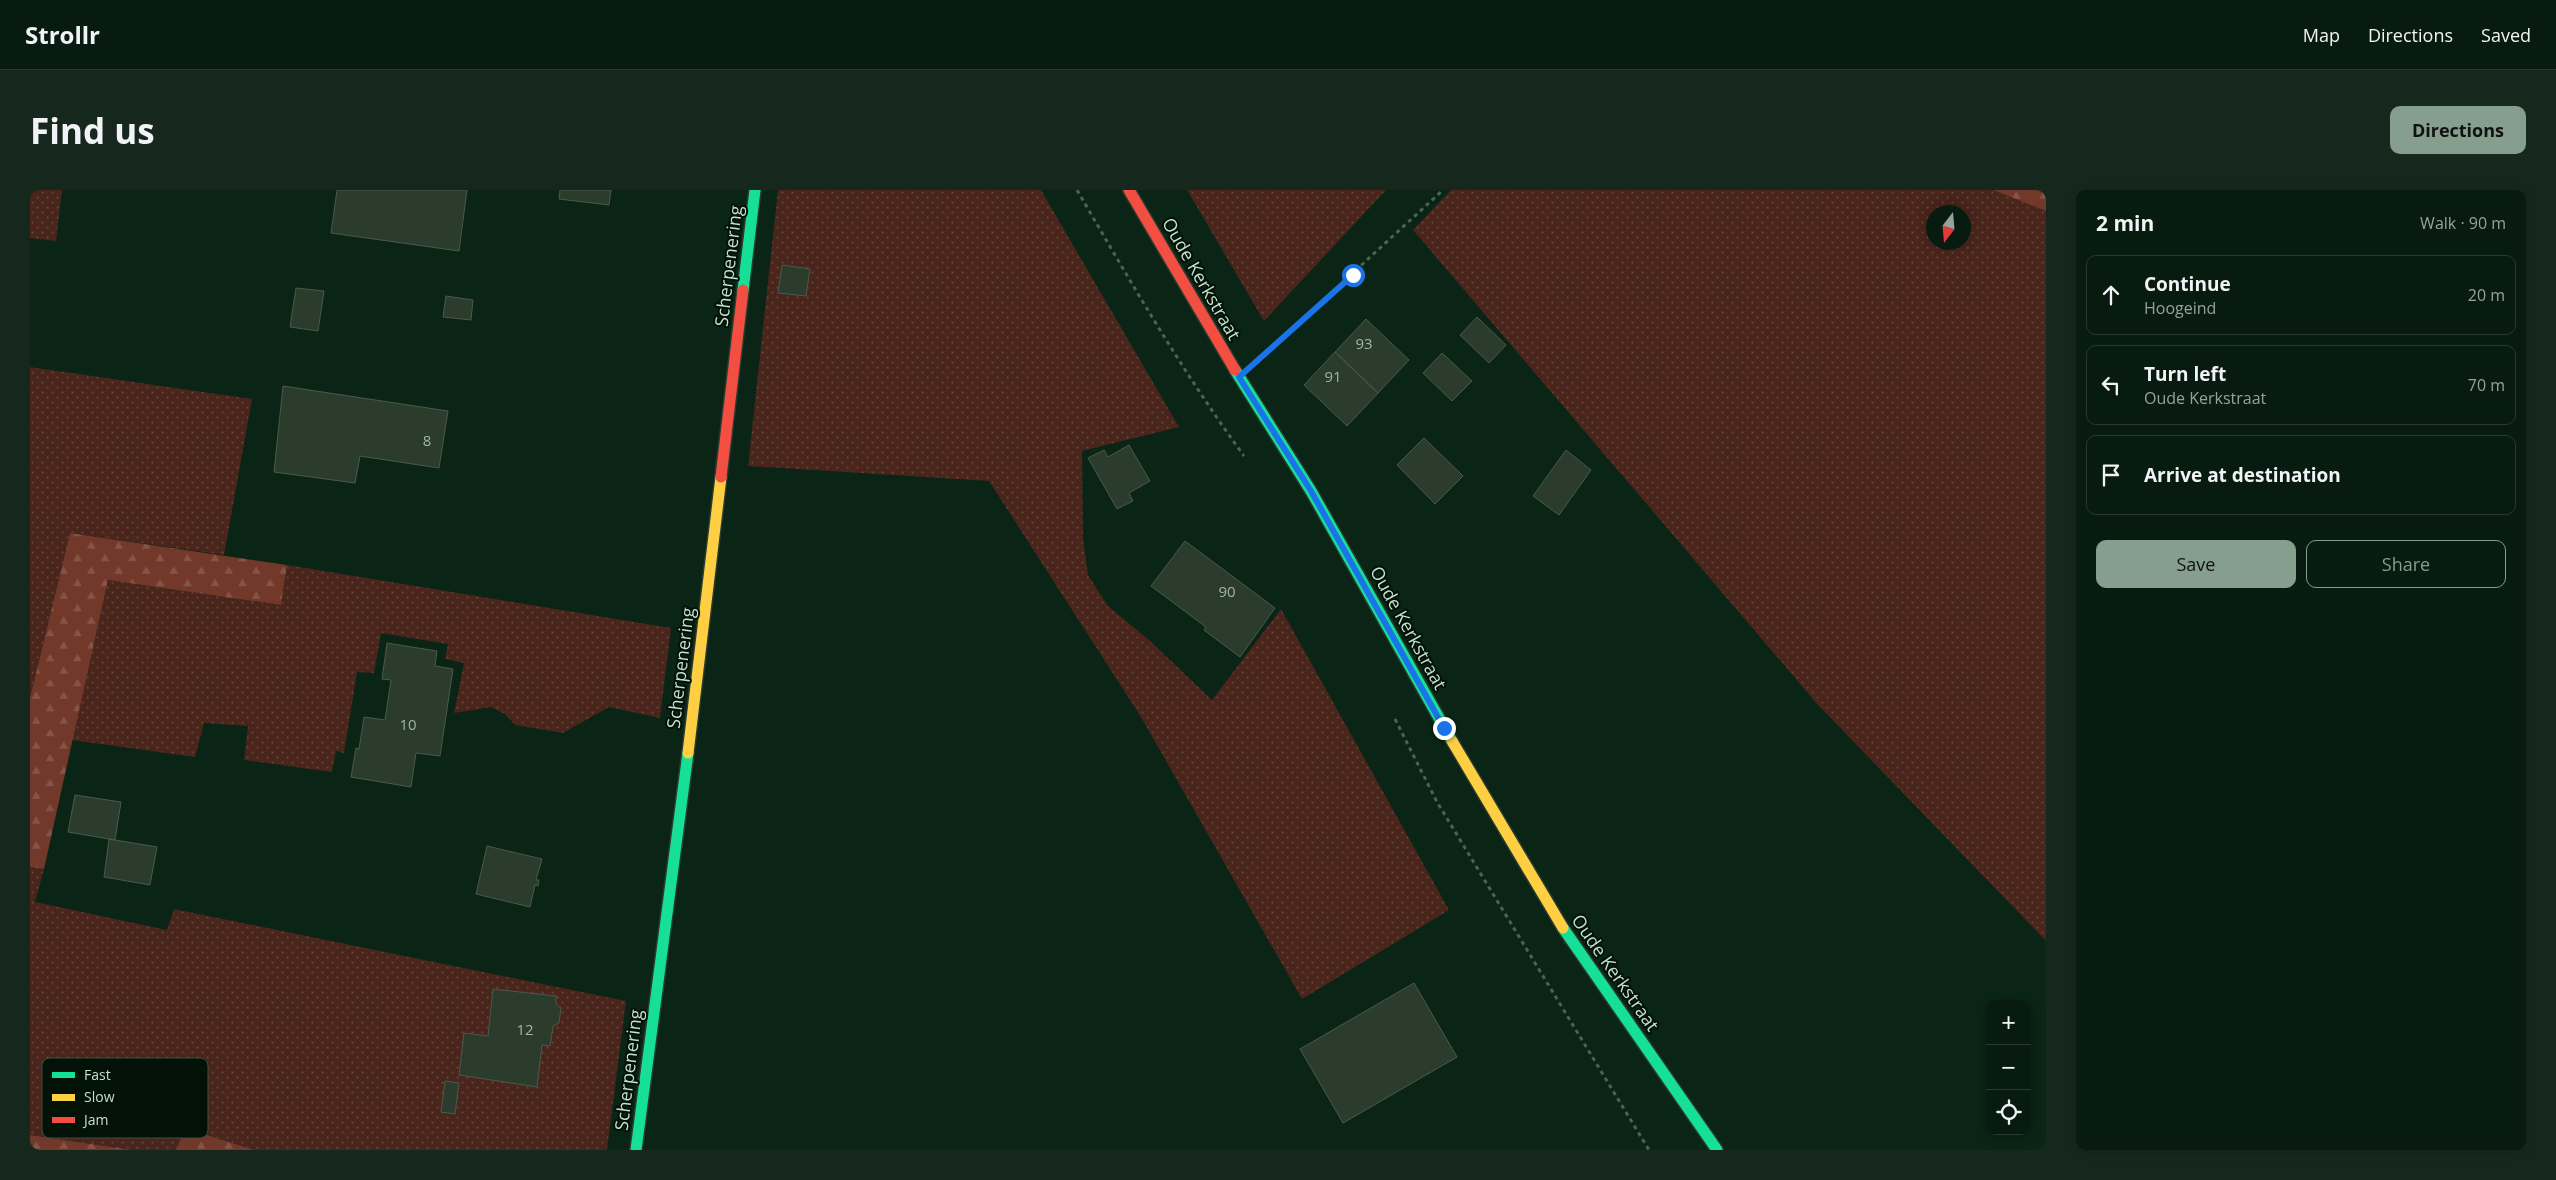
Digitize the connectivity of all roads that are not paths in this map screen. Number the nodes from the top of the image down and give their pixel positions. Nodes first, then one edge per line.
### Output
1 (755, 190) edge
2 (1129, 190) edge
3 (636, 1150) edge
4 (1717, 1150) edge

1 - 3 street, Scherpenering
2 - 4 street, Oude Kerkstraat

